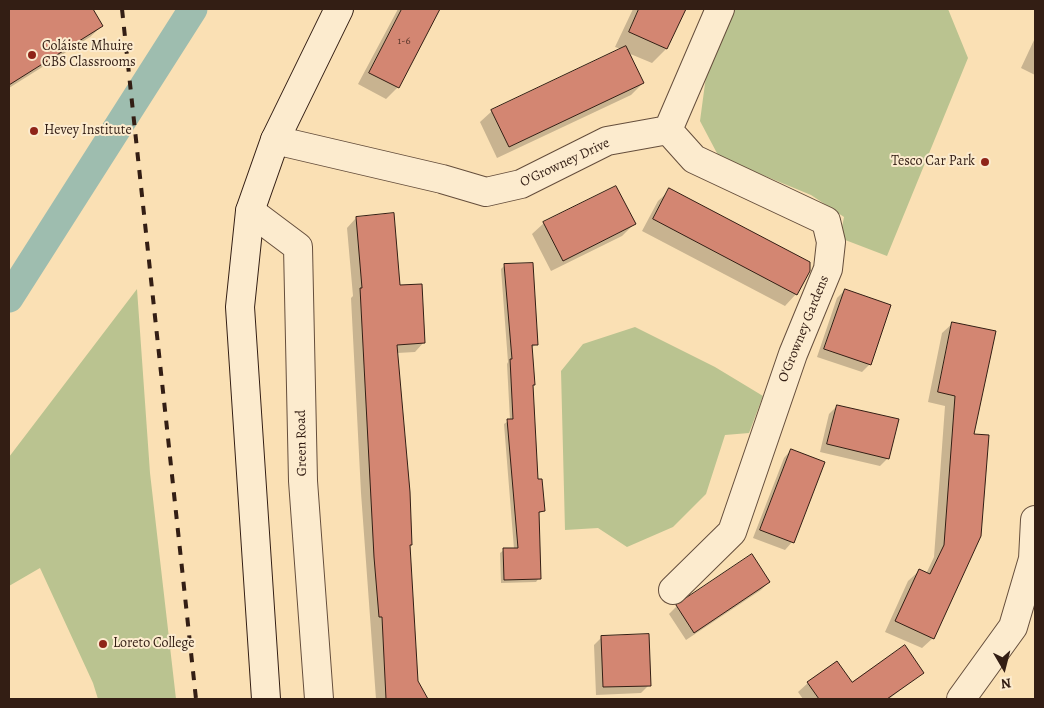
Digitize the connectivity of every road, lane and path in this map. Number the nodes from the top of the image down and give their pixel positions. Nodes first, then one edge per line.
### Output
1 (339, 9) edge
2 (720, 9) edge
3 (668, 130) junction
4 (275, 140) junction
5 (254, 199) junction
6 (1035, 520) edge
7 (673, 590) dead end
8 (266, 699) edge
9 (319, 699) edge
10 (961, 699) edge

1 - 4 street
2 - 3 street
3 - 4 street, O'Growney Drive
3 - 7 street, O'Growney Gardens
4 - 5 street
5 - 8 street
5 - 9 street, Green Road
6 - 10 street

